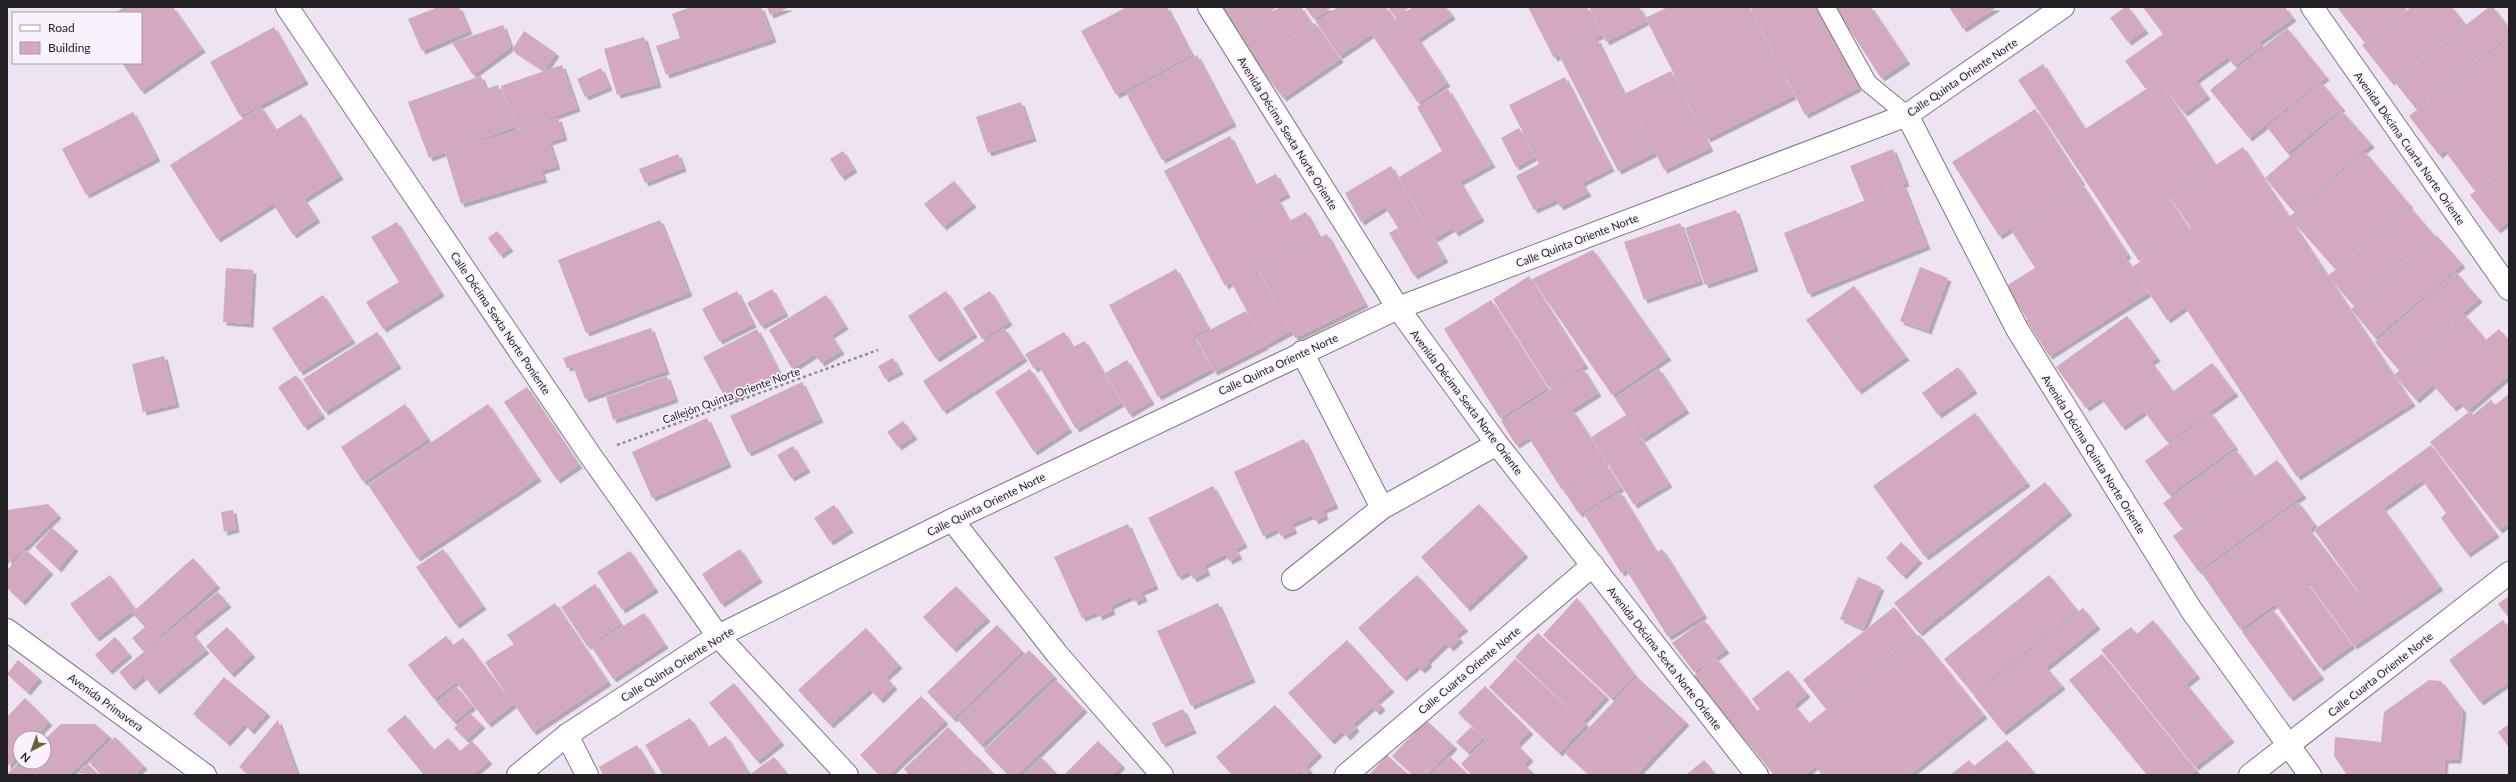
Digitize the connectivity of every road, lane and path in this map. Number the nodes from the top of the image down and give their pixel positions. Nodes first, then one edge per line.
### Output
1 (287, 7) edge
2 (1208, 7) edge
3 (1826, 7) edge
4 (2063, 7) edge
5 (2312, 7) edge
6 (1907, 115) junction
7 (2509, 290) edge
8 (1398, 308) junction
9 (878, 350) dead end
10 (1302, 352) junction
11 (1497, 444) junction
12 (590, 455) junction
13 (1382, 508) junction
14 (952, 520) junction
15 (1593, 565) junction
16 (2509, 573) edge
17 (1293, 579) dead end
18 (7, 630) edge
19 (718, 636) junction
20 (566, 735) junction
21 (2289, 745) junction
22 (205, 775) edge
23 (518, 775) edge
24 (587, 775) edge
25 (847, 775) edge
26 (1162, 775) edge
27 (1346, 775) edge
28 (1757, 775) edge
29 (2250, 775) edge
30 (2310, 775) edge

1 - 12 street, Calle Décima Sexta Norte Poniente
2 - 8 street, Avenida Décima Sexta Norte Oriente
3 - 6 lane
4 - 6 street, Calle Quinta Oriente Norte
5 - 7 street, Avenida Décima Cuarta Norte Oriente
6 - 8 street, Calle Quinta Oriente Norte
6 - 21 street, Avenida Décima Quinta Norte Oriente
8 - 10 street, Calle Quinta Oriente Norte
8 - 11 street, Avenida Décima Sexta Norte Oriente
9 - 12 path, Callejón Quinta Oriente Norte
10 - 13 street
10 - 14 street, Calle Quinta Oriente Norte
11 - 13 street
11 - 15 street, Avenida Décima Sexta Norte Oriente
12 - 19 street, Calle Décima Sexta Norte Poniente
13 - 17 street
14 - 19 street, Calle Quinta Oriente Norte
14 - 26 street
15 - 27 street, Calle Cuarta Oriente Norte
15 - 28 street, Avenida Décima Sexta Norte Oriente
16 - 21 street, Calle Cuarta Oriente Norte
18 - 22 street, Avenida Primavera
19 - 20 street, Calle Quinta Oriente Norte
19 - 25 street, Calle Décima Sexta Norte Poniente
20 - 23 street, Calle Quinta Oriente Norte
20 - 24 street
21 - 29 street, Calle Cuarta Oriente Norte
21 - 30 street, Avenida Décima Quinta Norte Oriente

